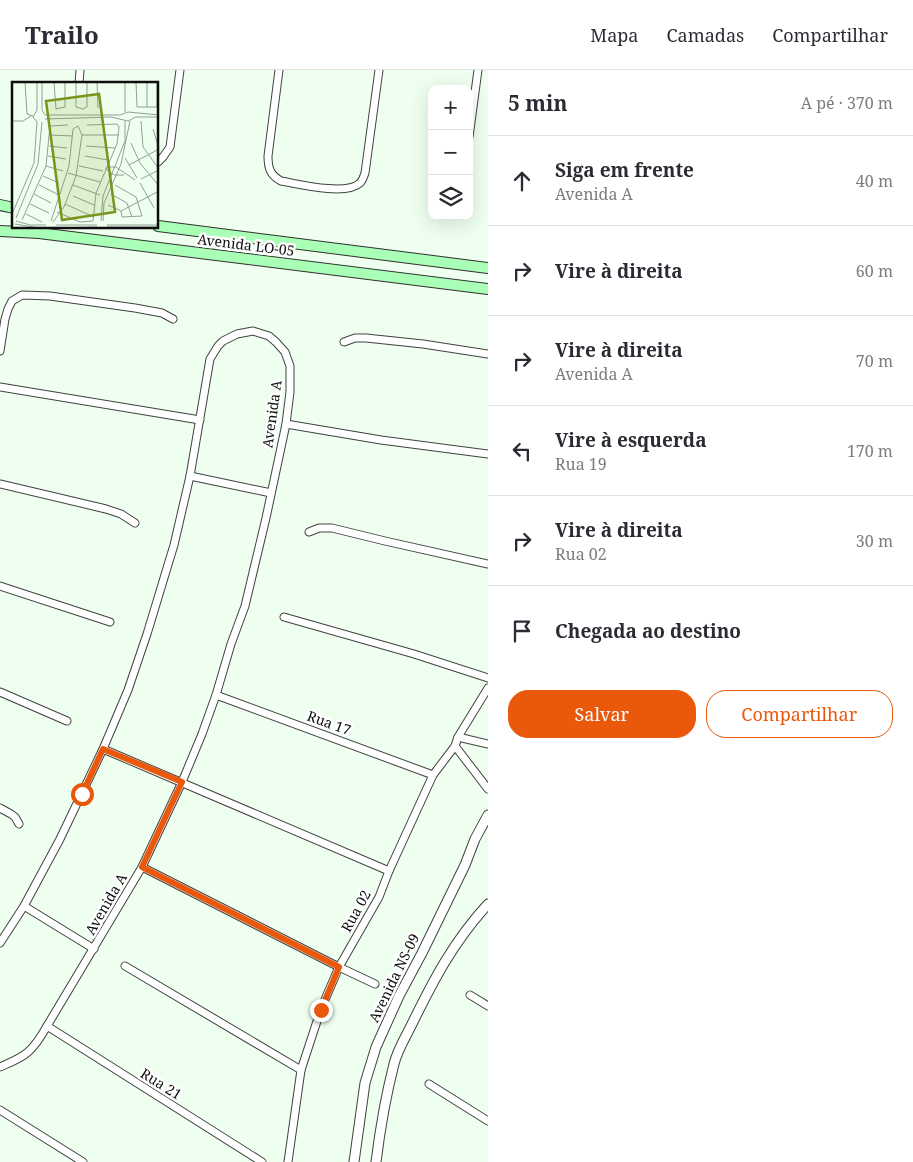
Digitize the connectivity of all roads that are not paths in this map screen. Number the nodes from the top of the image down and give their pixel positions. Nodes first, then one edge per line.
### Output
1 (180, 70) edge
2 (279, 70) edge
3 (379, 70) edge
4 (478, 70) edge
5 (470, 130) edge
6 (159, 161) edge
7 (159, 226) edge
8 (0, 231) edge
9 (488, 268) edge
10 (488, 289) edge
11 (173, 319) dead end
12 (344, 342) dead end
13 (0, 351) edge
14 (488, 354) edge
15 (0, 387) edge
16 (200, 420) junction
17 (286, 424) junction
18 (488, 454) edge
19 (190, 476) junction
20 (0, 484) edge
21 (272, 493) junction
22 (135, 523) dead end
23 (309, 532) dead end
24 (488, 564) edge
25 (0, 586) edge
26 (284, 617) dead end
27 (110, 622) dead end
28 (488, 678) edge
29 (488, 688) edge
30 (0, 692) edge
31 (216, 695) junction
32 (67, 721) dead end
33 (458, 738) junction
34 (488, 744) edge
35 (455, 746) junction
36 (103, 749) junction
37 (433, 775) junction
38 (182, 782) junction
39 (488, 788) edge
40 (0, 808) edge
41 (488, 815) edge
42 (19, 824) dead end
43 (142, 867) junction
44 (389, 871) junction
45 (488, 904) edge
46 (24, 906) junction
47 (3, 933) edge
48 (0, 943) edge
49 (94, 949) junction
50 (125, 966) dead end
51 (339, 967) junction
52 (375, 984) dead end
53 (470, 995) dead end
54 (488, 1006) edge
55 (48, 1026) junction
56 (0, 1068) edge
57 (301, 1070) junction
58 (429, 1084) dead end
59 (0, 1110) edge
60 (488, 1121) edge
61 (83, 1162) edge
62 (262, 1162) edge
63 (288, 1162) edge
64 (354, 1162) edge
65 (376, 1162) edge

1 - 6 street
2 - 3 street
4 - 5 street
7 - 9 main road, Avenida LO-05
8 - 10 main road, Avenida LO-05
11 - 13 street
12 - 14 street
15 - 16 street
16 - 17 street, Avenida A
16 - 19 street, Avenida A
17 - 18 street
17 - 21 street, Avenida A
19 - 21 street
19 - 36 street, Avenida A
20 - 22 street
21 - 31 street, Avenida A
23 - 24 street
25 - 27 street
26 - 28 street
29 - 33 street, Rua 02
30 - 32 street
31 - 37 street, Rua 17
31 - 38 street, Avenida A
33 - 34 street
33 - 35 street, Rua 02
35 - 37 street, Rua 02
35 - 39 street
36 - 38 street
36 - 46 street, Avenida A
37 - 44 street, Rua 02
38 - 43 street, Avenida A
38 - 44 street
40 - 42 street
41 - 64 street, Avenida NS-09
43 - 49 street, Avenida A
43 - 51 street
44 - 51 street, Rua 02
45 - 65 street
46 - 47 street, Avenida A
46 - 49 street
47 - 48 street, Avenida A
49 - 55 street, Avenida A
50 - 57 street
51 - 52 street
51 - 57 street, Rua 02
53 - 54 street
55 - 56 street, Avenida A
55 - 62 street, Rua 21
57 - 63 street, Rua 02
58 - 60 street
59 - 61 street

